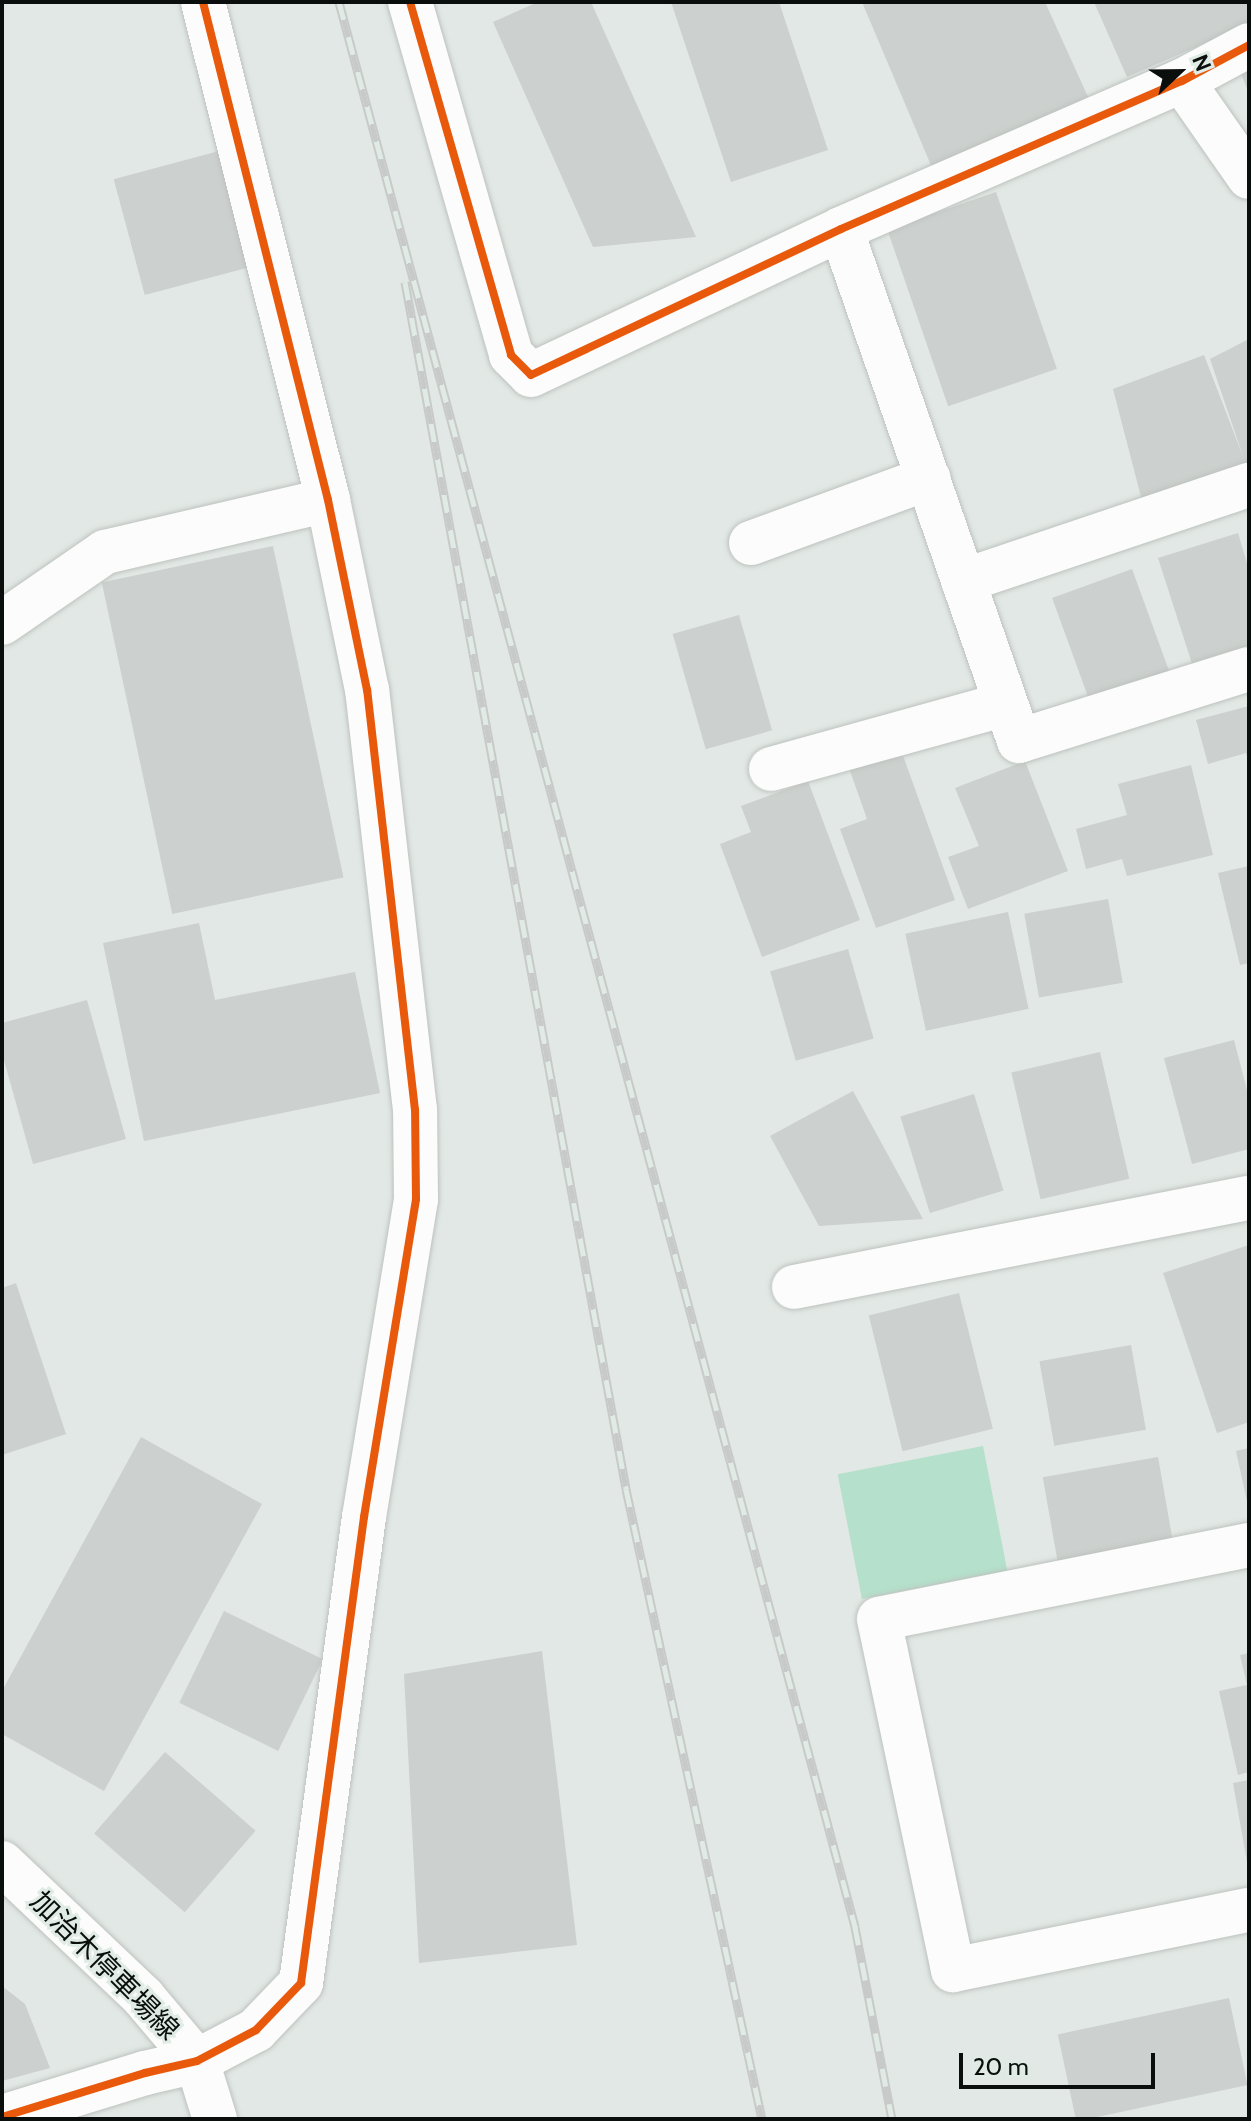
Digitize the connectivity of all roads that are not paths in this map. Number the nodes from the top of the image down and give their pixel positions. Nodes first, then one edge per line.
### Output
1 (203, 2) edge
2 (410, 2) edge
3 (1249, 45) edge
4 (1182, 81) junction
5 (1249, 177) edge
6 (841, 229) junction
7 (929, 478) junction
8 (1249, 485) edge
9 (328, 500) junction
10 (751, 543) dead end
11 (963, 581) junction
12 (2, 623) edge
13 (1249, 669) edge
14 (1005, 704) junction
15 (771, 769) dead end
16 (1249, 1198) edge
17 (794, 1287) dead end
18 (1249, 1545) edge
19 (2, 1863) edge
20 (1249, 1910) edge
21 (197, 2061) junction
22 (2, 2117) edge
23 (215, 2119) edge

1 - 9 street
2 - 6 street
3 - 4 street
4 - 5 street
4 - 6 street
6 - 7 street
7 - 10 street
7 - 11 street
8 - 11 street
9 - 12 street
9 - 21 street
11 - 14 street
13 - 14 street
14 - 15 street
16 - 17 street
18 - 20 street
19 - 21 street, 加治木停車場線
21 - 22 street
21 - 23 street, 加治木停車場線

